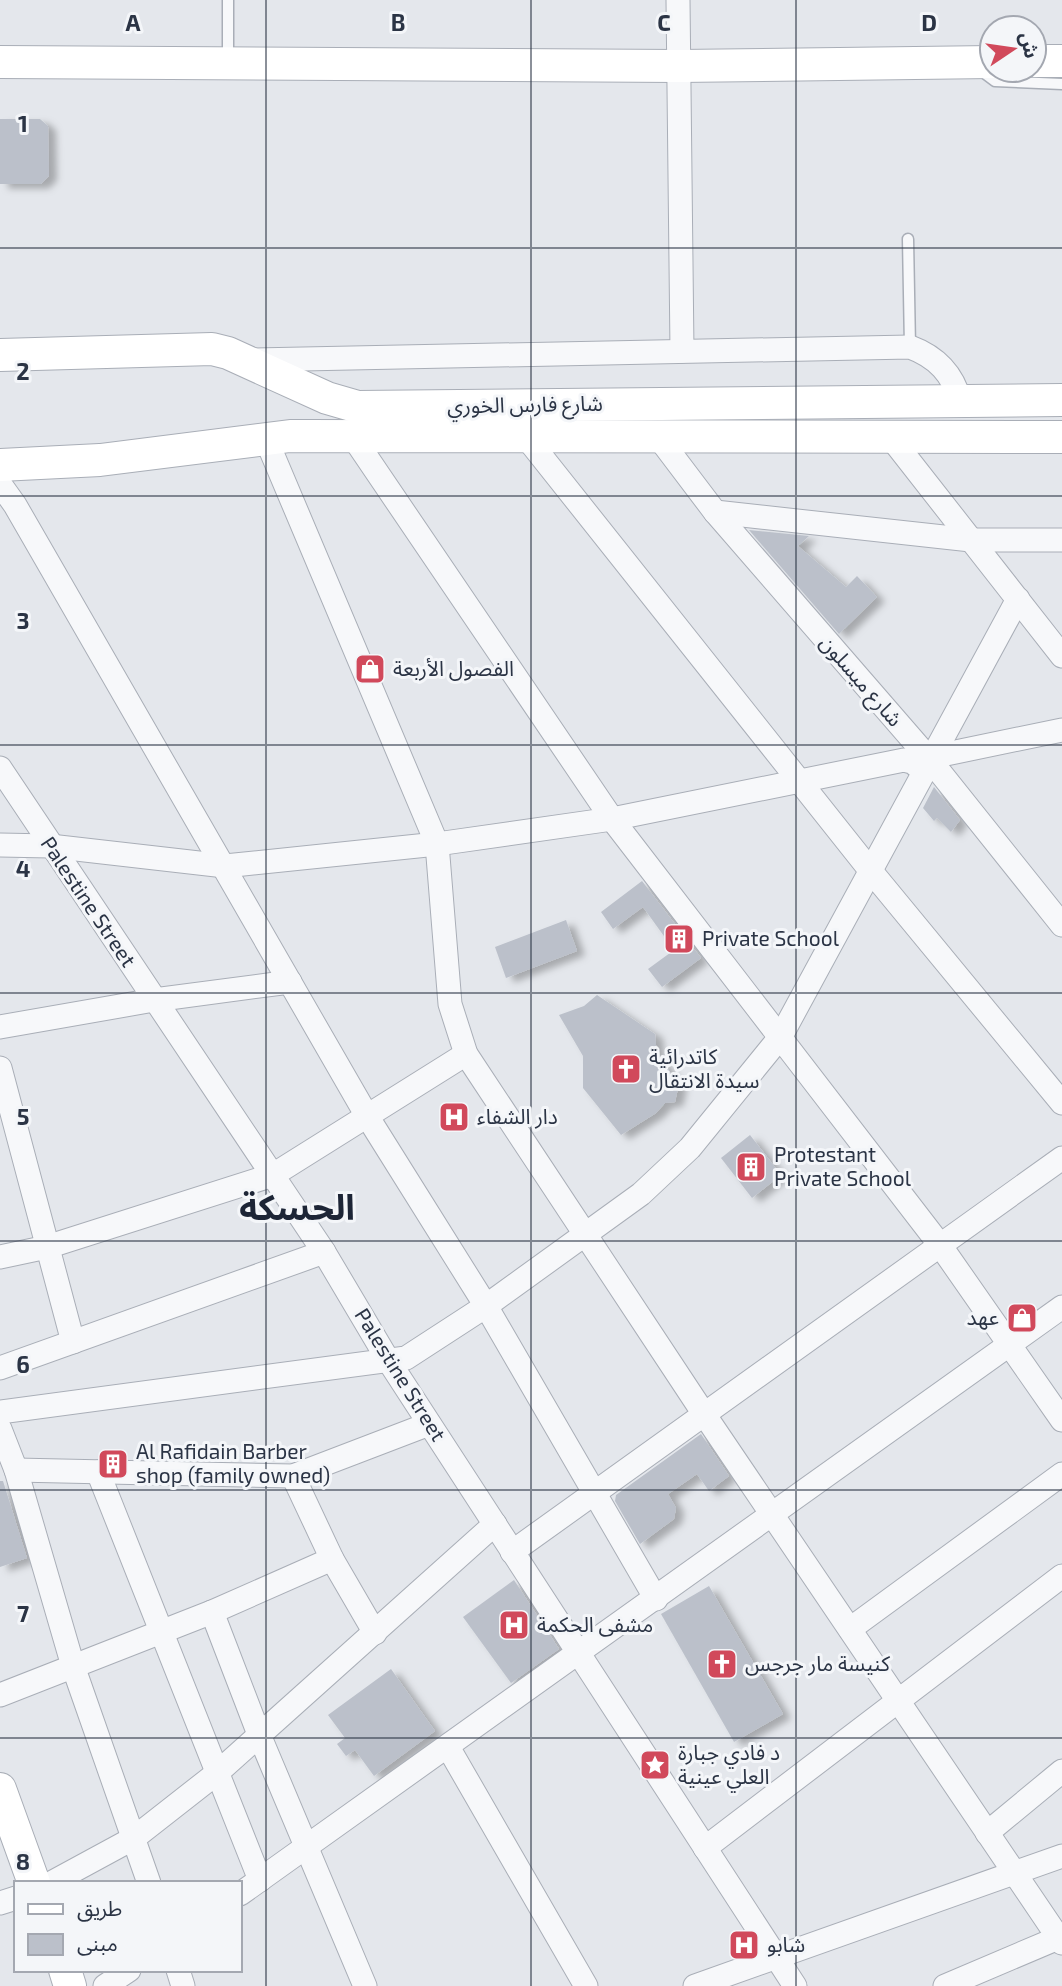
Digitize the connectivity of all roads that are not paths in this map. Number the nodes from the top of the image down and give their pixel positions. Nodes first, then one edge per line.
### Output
1 (228, 0) edge
2 (678, 0) edge
3 (0, 62) edge
4 (978, 62) edge
5 (228, 63) junction
6 (679, 66) junction
7 (908, 239) dead end
8 (910, 347) junction
9 (681, 351) junction
10 (0, 355) edge
11 (246, 360) junction
12 (1062, 400) edge
13 (960, 401) junction
14 (353, 437) junction
15 (526, 437) junction
16 (1062, 437) edge
17 (659, 438) junction
18 (266, 439) junction
19 (892, 439) junction
20 (0, 465) edge
21 (0, 484) edge
22 (715, 512) junction
23 (971, 540) junction
24 (1062, 540) edge
25 (1018, 599) junction
26 (1062, 656) edge
27 (1062, 730) edge
28 (931, 762) junction
29 (0, 768) edge
30 (799, 780) junction
31 (612, 819) junction
32 (436, 844) junction
33 (0, 845) edge
34 (50, 846) junction
35 (225, 866) junction
36 (870, 870) junction
37 (1062, 925) edge
38 (290, 982) junction
39 (154, 1000) junction
40 (0, 1027) edge
41 (781, 1036) junction
42 (466, 1054) junction
43 (0, 1068) edge
44 (1062, 1103) edge
45 (367, 1116) junction
46 (1062, 1158) edge
47 (273, 1175) junction
48 (586, 1234) junction
49 (940, 1245) junction
50 (47, 1247) junction
51 (324, 1252) junction
52 (0, 1257) edge
53 (486, 1306) junction
54 (1062, 1307) edge
55 (72, 1342) junction
56 (1009, 1345) junction
57 (388, 1360) junction
58 (0, 1367) edge
59 (0, 1412) edge
60 (704, 1414) junction
61 (1062, 1420) edge
62 (429, 1424) junction
63 (0, 1429) edge
64 (16, 1470) junction
65 (98, 1472) junction
66 (1062, 1474) edge
67 (293, 1476) junction
68 (594, 1493) junction
69 (772, 1514) junction
70 (495, 1524) junction
71 (512, 1552) junction
72 (332, 1559) junction
73 (1062, 1576) edge
74 (656, 1598) junction
75 (212, 1612) junction
76 (850, 1629) junction
77 (161, 1632) junction
78 (375, 1633) junction
79 (579, 1654) junction
80 (73, 1666) junction
81 (0, 1695) edge
82 (898, 1701) junction
83 (260, 1738) junction
84 (448, 1747) junction
85 (1062, 1771) edge
86 (217, 1773) junction
87 (0, 1789) edge
88 (988, 1833) junction
89 (134, 1838) junction
90 (307, 1847) junction
91 (705, 1848) junction
92 (1062, 1856) edge
93 (1014, 1873) junction
94 (260, 1880) junction
95 (33, 1881) edge
96 (55, 1881) edge
97 (148, 1881) edge
98 (242, 1893) edge
99 (1060, 1940) edge
100 (775, 1956) junction
101 (126, 1972) edge
102 (359, 1984) edge
103 (105, 1986) edge
104 (586, 1986) edge
105 (695, 1986) edge
106 (795, 1986) edge
107 (945, 1986) edge

1 - 5 lane
2 - 6 street
3 - 5 street
4 - 6 street
5 - 6 street
6 - 9 street
7 - 8 lane
8 - 9 street
8 - 13 street
9 - 11 street
10 - 11 street, شارع فارس الخوري
11 - 13 street, شارع فارس الخوري
12 - 13 street, شارع فارس الخوري
14 - 15 street
14 - 18 street
14 - 31 street
15 - 17 street
15 - 30 street
16 - 19 street
17 - 19 street
17 - 22 street, شارع ميسلون
18 - 20 street
18 - 32 street
19 - 23 street
21 - 35 street
22 - 23 street
22 - 28 street, شارع ميسلون
23 - 24 street
23 - 25 street
25 - 26 street
25 - 28 street
27 - 28 street
28 - 30 street
28 - 36 street
28 - 37 street, شارع ميسلون
29 - 34 street, Palestine Street
30 - 31 street
30 - 36 street
31 - 32 street
31 - 41 street
32 - 35 street
32 - 42 street
33 - 34 street
34 - 35 street
34 - 39 street, Palestine Street
35 - 38 street
36 - 41 street
36 - 44 street
38 - 39 street
38 - 45 street
39 - 40 street
39 - 47 street, Palestine Street
41 - 48 street
41 - 49 street
42 - 45 street
42 - 48 street
43 - 50 street
45 - 47 street
45 - 53 street
46 - 49 street
47 - 50 street
47 - 51 street, Palestine Street
48 - 53 street
48 - 60 street
49 - 56 street
49 - 60 street
50 - 52 street
50 - 55 street
51 - 55 street
51 - 57 street, Palestine Street
53 - 57 street
53 - 68 street
54 - 56 street
55 - 58 street
56 - 61 street
56 - 69 street
57 - 59 street
57 - 62 street, Palestine Street
60 - 68 street
60 - 69 street
62 - 67 street
62 - 70 street, Palestine Street
63 - 64 street
64 - 65 street
64 - 80 street
65 - 67 street
65 - 77 street
66 - 76 street
67 - 72 street
68 - 71 street
68 - 74 street
69 - 74 street
69 - 76 street
70 - 71 street, Palestine Street
70 - 78 street
71 - 79 street, Palestine Street
72 - 75 street
72 - 78 street
73 - 82 street
74 - 79 street
75 - 77 street
75 - 83 street
76 - 82 street
77 - 80 street
77 - 86 street
78 - 83 street
79 - 84 street
79 - 91 street, Palestine Street
80 - 81 street
80 - 89 street
82 - 88 street
82 - 91 street
83 - 86 street
83 - 90 street
84 - 90 street
84 - 104 street
85 - 88 street
86 - 89 street
86 - 94 street
87 - 95 street
88 - 93 street
89 - 96 street
89 - 97 street
90 - 94 street
90 - 102 street
91 - 100 street, Palestine Street
92 - 93 street
93 - 99 street
93 - 100 street
94 - 98 street
99 - 107 street
100 - 105 street
100 - 106 street, Palestine Street
101 - 103 street

